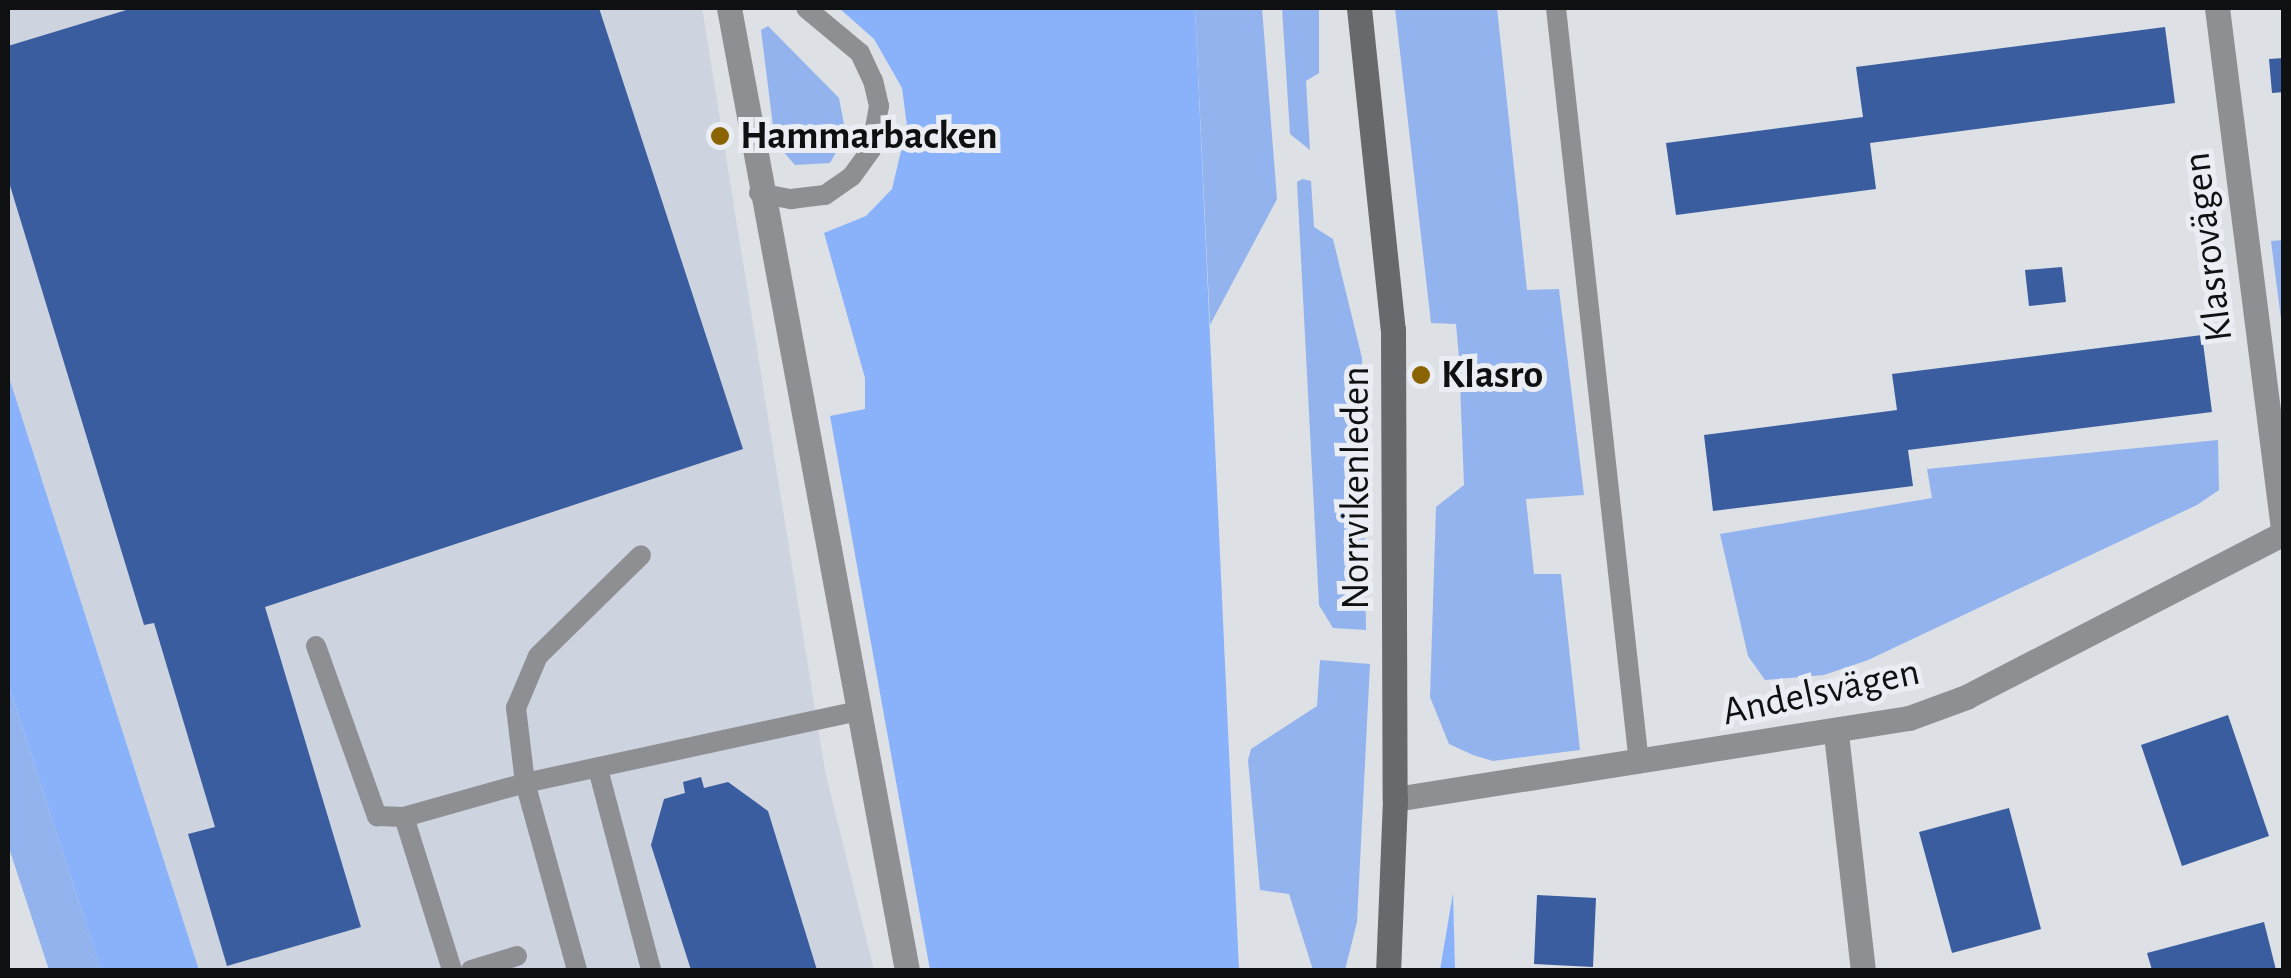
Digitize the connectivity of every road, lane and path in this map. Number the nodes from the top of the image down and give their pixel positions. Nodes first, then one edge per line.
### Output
1 (729, 8) edge
2 (806, 8) edge
3 (1359, 8) edge
4 (1556, 8) edge
5 (2217, 8) edge
6 (758, 193) junction
7 (2283, 534) edge
8 (642, 555) dead end
9 (316, 646) dead end
10 (858, 711) junction
11 (1836, 734) junction
12 (1640, 763) junction
13 (598, 769) junction
14 (525, 783) junction
15 (1396, 799) junction
16 (404, 817) junction
17 (517, 956) dead end
18 (452, 970) edge
19 (471, 970) edge
20 (577, 970) edge
21 (651, 970) edge
22 (907, 970) edge
23 (1388, 970) edge
24 (1863, 970) edge

1 - 6 street
2 - 6 lane
3 - 15 main road, Norrvikenleden
4 - 12 lane
5 - 7 street, Klasrovägen
6 - 10 street
7 - 11 street, Andelsvägen
8 - 14 lane
9 - 16 lane
10 - 13 lane
10 - 22 street
11 - 12 street, Andelsvägen
11 - 24 street
12 - 15 street, Andelsvägen
13 - 14 lane
13 - 21 lane
14 - 16 lane
14 - 20 lane
15 - 23 main road, Norrvikenleden
16 - 18 lane
17 - 19 lane

